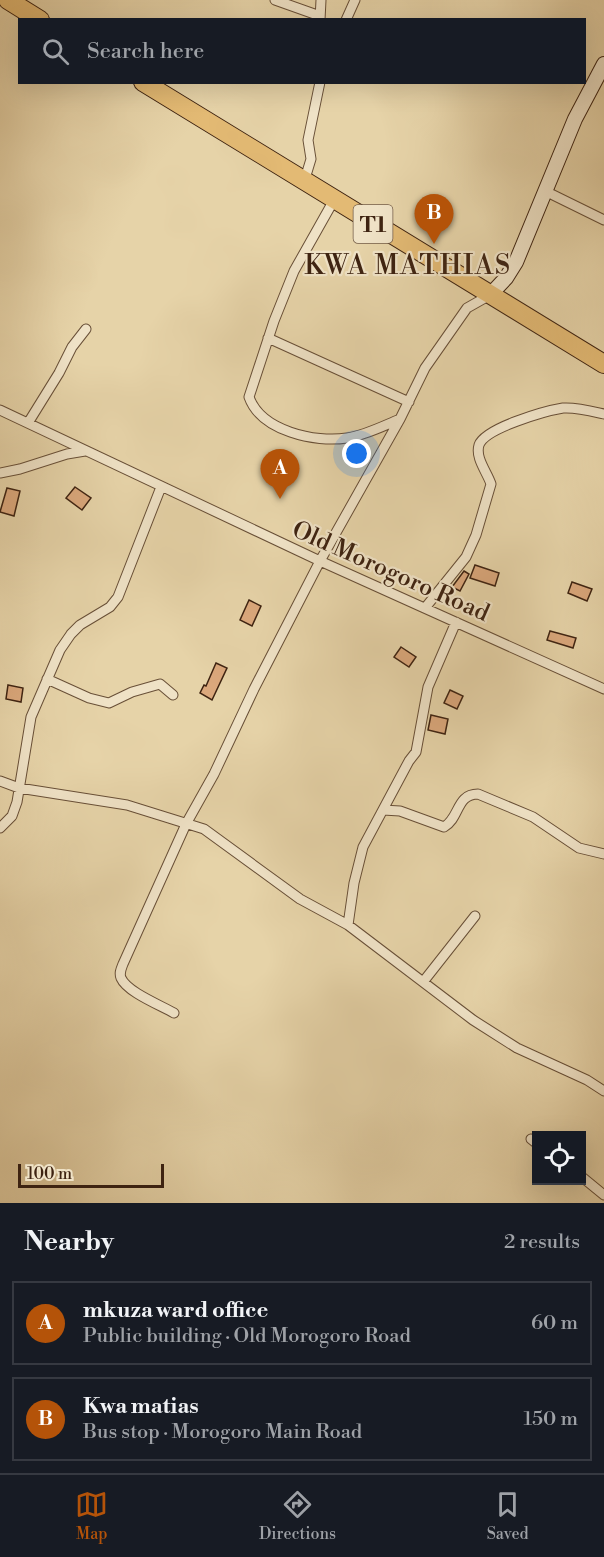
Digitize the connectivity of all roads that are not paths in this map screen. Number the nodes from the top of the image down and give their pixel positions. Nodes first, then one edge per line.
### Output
1 (8, 0) edge
2 (275, 0) edge
3 (321, 0) edge
4 (355, 0) edge
5 (37, 18) edge
6 (320, 18) edge
7 (347, 18) edge
8 (604, 64) edge
9 (146, 84) edge
10 (320, 84) edge
11 (304, 182) junction
12 (545, 191) junction
13 (334, 200) junction
14 (604, 220) edge
15 (490, 295) junction
16 (86, 329) dead end
17 (268, 338) junction
18 (604, 364) edge
19 (409, 402) junction
20 (0, 410) edge
21 (604, 414) edge
22 (400, 419) junction
23 (28, 423) junction
24 (85, 450) junction
25 (0, 473) edge
26 (161, 487) junction
27 (320, 561) junction
28 (425, 609) junction
29 (456, 622) junction
30 (47, 680) junction
31 (604, 689) edge
32 (173, 695) dead end
33 (0, 781) edge
34 (19, 788) junction
35 (383, 810) junction
36 (192, 816) junction
37 (186, 824) junction
38 (0, 828) edge
39 (204, 829) junction
40 (604, 854) edge
41 (475, 916) dead end
42 (348, 925) junction
43 (423, 982) junction
44 (174, 1012) dead end
45 (604, 1091) edge
46 (586, 1181) edge
47 (604, 1195) edge

1 - 5 highway
2 - 6 street
3 - 6 street
4 - 7 street
8 - 12 street
9 - 11 highway, T1
10 - 11 street
11 - 13 highway, T1
12 - 14 street
12 - 15 street
13 - 15 highway, T1
13 - 17 street
15 - 18 highway, T1
15 - 19 street
16 - 23 street
17 - 19 street
17 - 22 street
19 - 22 street
20 - 23 street, Old Morogoro Road
21 - 28 street
22 - 27 street
23 - 24 street, Old Morogoro Road
24 - 25 street
24 - 26 street, Old Morogoro Road
26 - 27 street, Old Morogoro Road
26 - 30 street
27 - 28 street, Old Morogoro Road
27 - 36 street
28 - 29 street, Old Morogoro Road
29 - 31 street, Old Morogoro Road
29 - 35 street
30 - 32 street
30 - 34 street
33 - 34 street
34 - 37 street
34 - 38 street
35 - 40 street
35 - 42 street
36 - 37 street
36 - 39 street
37 - 39 street
37 - 44 street
39 - 42 street
41 - 43 street
42 - 43 street
43 - 45 street
46 - 47 street

